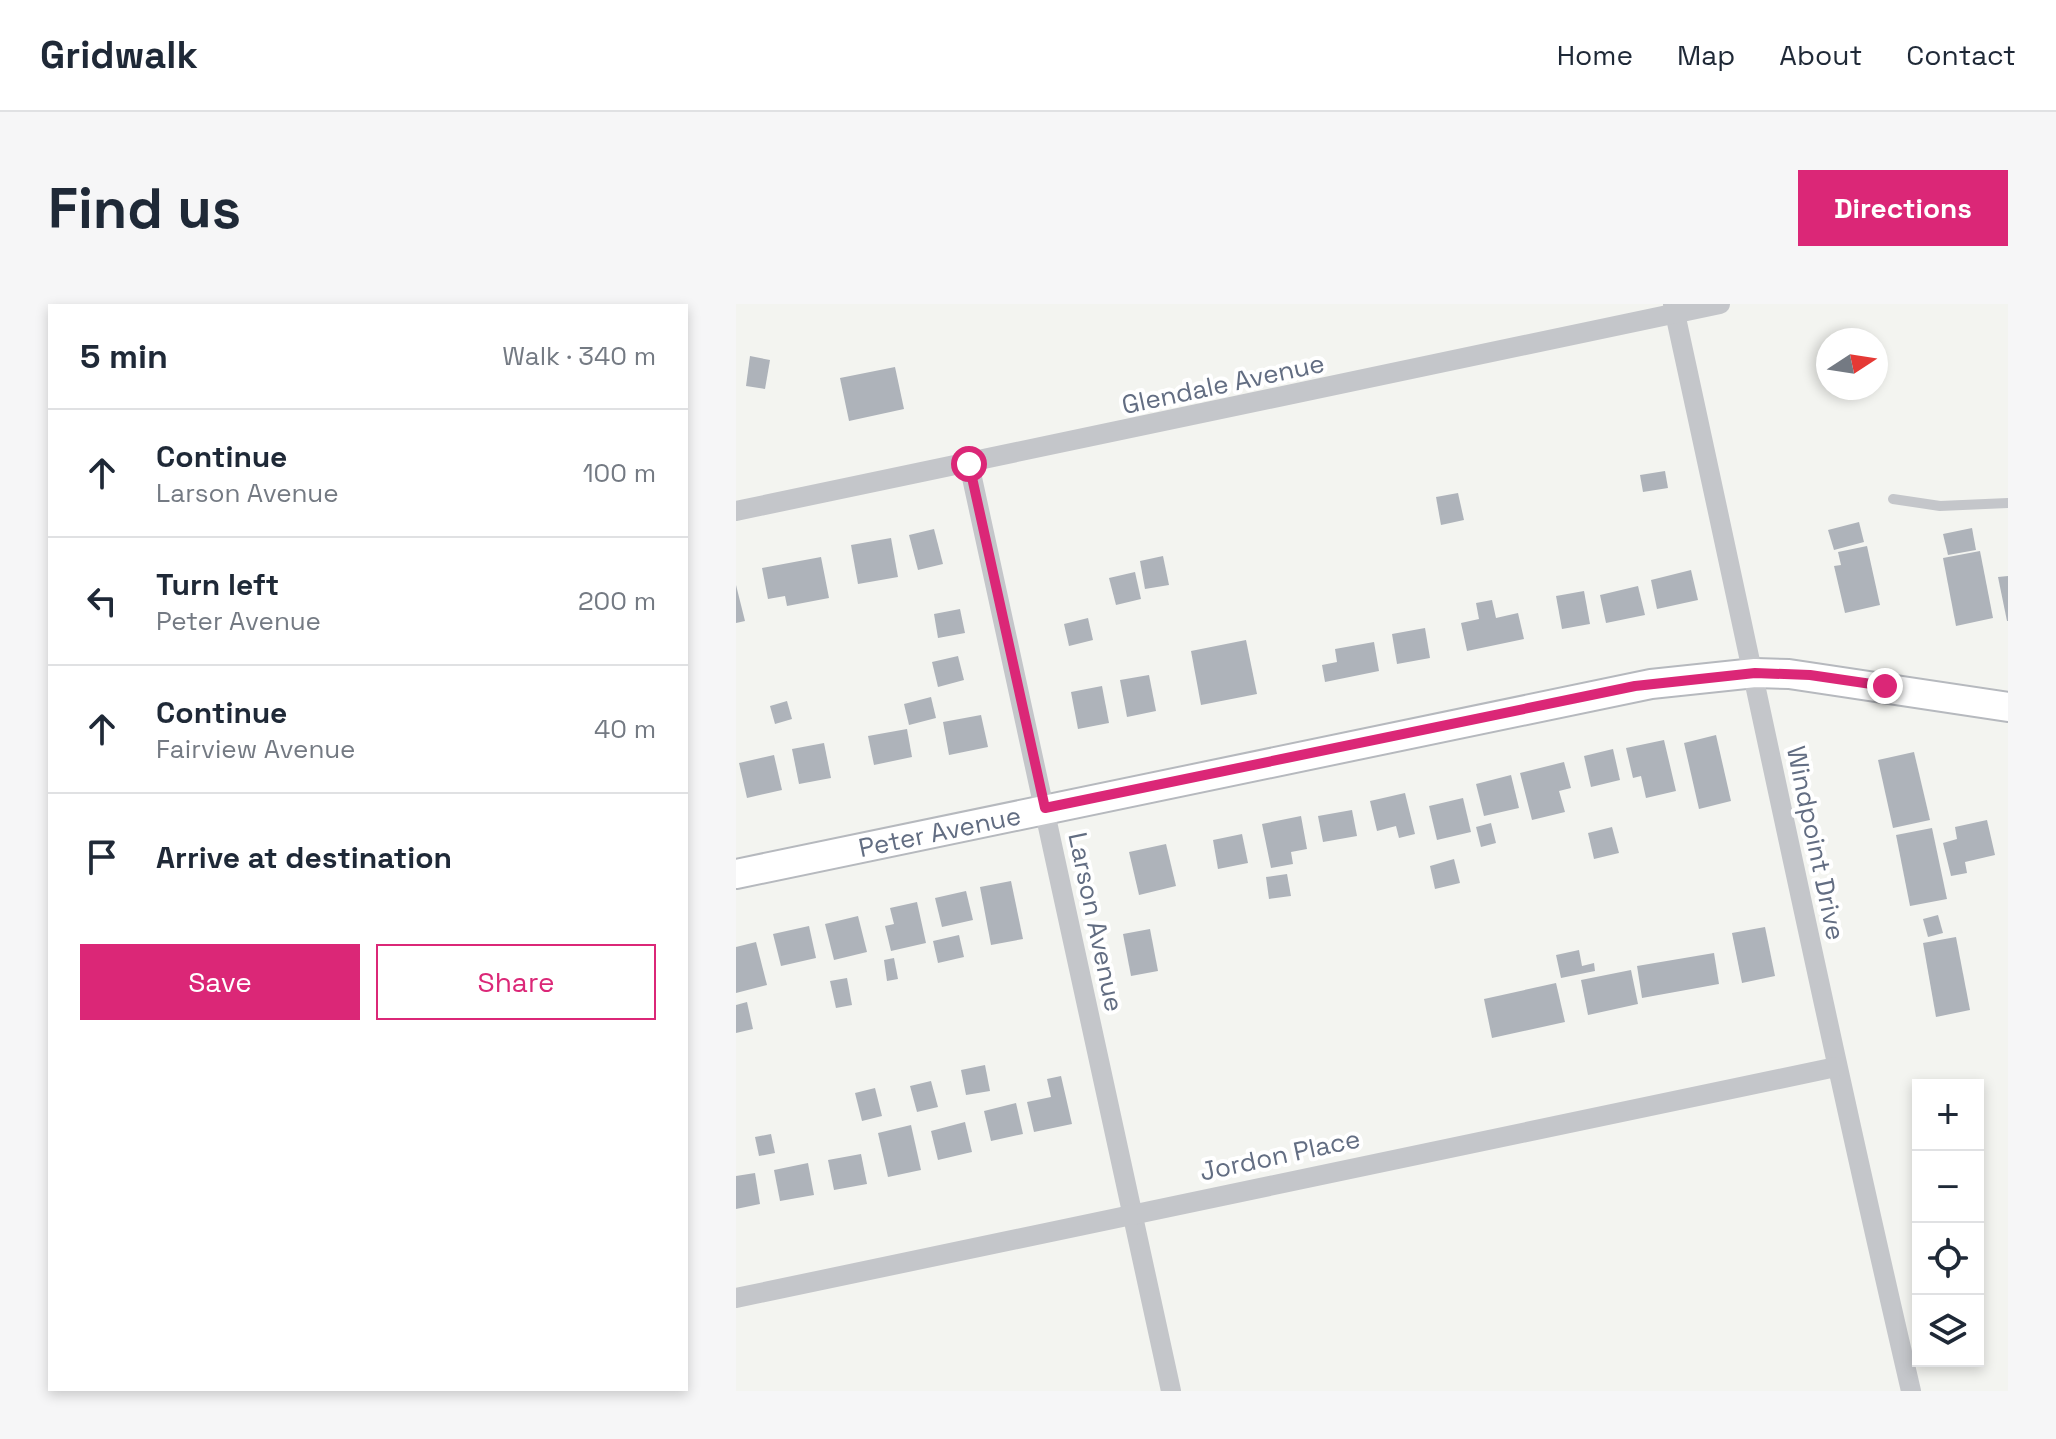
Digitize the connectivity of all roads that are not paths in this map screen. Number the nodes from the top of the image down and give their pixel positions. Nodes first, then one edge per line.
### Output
1 (1720, 304) edge
2 (1674, 309) edge
3 (969, 464) junction
4 (1893, 499) dead end
5 (2008, 503) edge
6 (736, 511) edge
7 (1755, 673) junction
8 (2008, 707) edge
9 (1045, 808) junction
10 (736, 874) edge
11 (1836, 1067) junction
12 (1132, 1212) junction
13 (736, 1298) edge
14 (1171, 1391) edge
15 (1911, 1391) edge

1 - 2 street, Glendale Avenue
2 - 3 street, Glendale Avenue
2 - 7 street, Windpoint Drive
3 - 6 street, Glendale Avenue
3 - 9 street, Larson Avenue
4 - 5 lane
7 - 8 street, Peter Avenue
7 - 9 street, Peter Avenue
7 - 11 street, Windpoint Drive
9 - 10 street, Peter Avenue
9 - 12 street, Larson Avenue
11 - 12 street, Jordon Place
11 - 15 street, Windpoint Drive
12 - 13 street, Jordon Place
12 - 14 street, Larson Avenue

